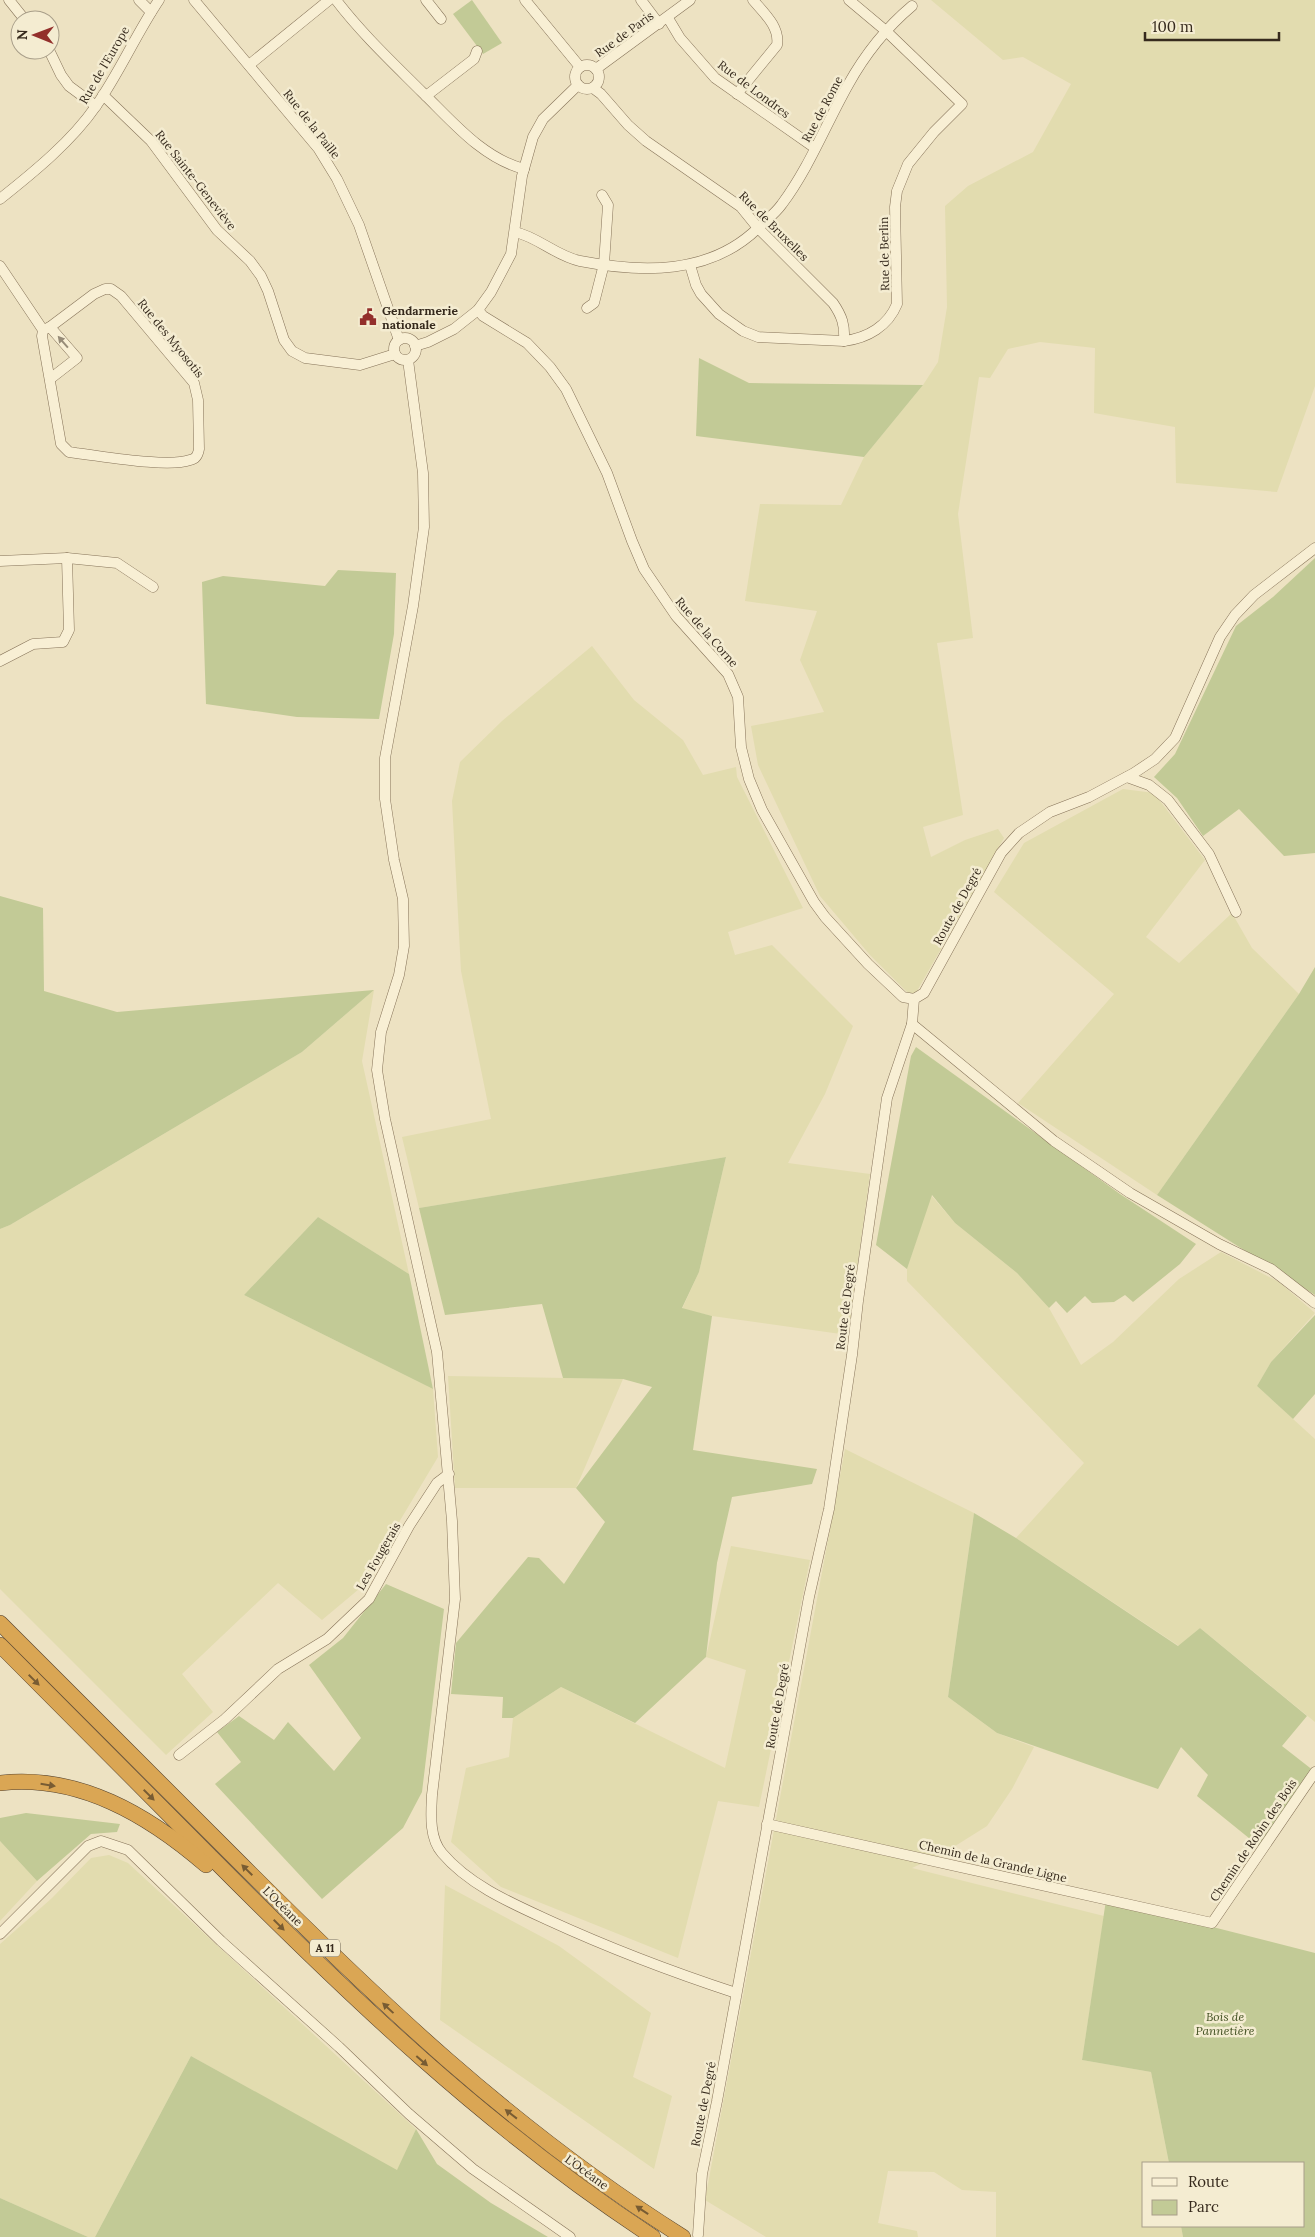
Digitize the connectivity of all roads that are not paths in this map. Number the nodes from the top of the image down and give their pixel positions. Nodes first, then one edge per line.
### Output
1 (9, 0) edge
2 (139, 0) edge
3 (159, 0) edge
4 (194, 0) edge
5 (329, 0) edge
6 (336, 0) edge
7 (426, 0) edge
8 (525, 0) edge
9 (641, 0) edge
10 (690, 0) edge
11 (753, 0) edge
12 (849, 0) edge
13 (912, 6) dead end
14 (17, 10) edge
15 (150, 12) junction
16 (441, 19) dead end
17 (663, 21) junction
18 (886, 32) junction
19 (477, 51) dead end
20 (54, 60) edge
21 (249, 65) junction
22 (580, 67) junction
23 (596, 68) junction
24 (578, 85) junction
25 (593, 88) junction
26 (737, 94) junction
27 (103, 95) junction
28 (426, 96) junction
29 (96, 106) junction
30 (815, 148) junction
31 (524, 169) junction
32 (602, 195) dead end
33 (0, 199) edge
34 (758, 228) junction
35 (515, 232) junction
36 (604, 264) junction
37 (690, 265) junction
38 (0, 266) edge
39 (587, 308) dead end
40 (478, 310) junction
41 (46, 329) junction
42 (399, 340) junction
43 (844, 341) junction
44 (416, 346) junction
45 (394, 354) junction
46 (408, 360) junction
47 (50, 379) junction
48 (1315, 548) edge
49 (67, 558) junction
50 (0, 561) edge
51 (153, 587) dead end
52 (0, 661) edge
53 (1127, 776) junction
54 (1236, 912) dead end
55 (914, 1000) junction
56 (912, 1024) junction
57 (1315, 1303) edge
58 (449, 1474) junction
59 (0, 1623) edge
60 (0, 1645) edge
61 (179, 1755) dead end
62 (1315, 1772) edge
63 (0, 1783) edge
64 (767, 1824) junction
65 (244, 1891) junction
66 (1212, 1923) joint
67 (0, 1934) edge
68 (736, 1993) junction
69 (690, 2236) edge
70 (570, 2237) edge
71 (653, 2237) edge

1 - 14 street
2 - 15 street
3 - 15 street, Rue de l'Europe
4 - 21 street, Rue de la Paille
5 - 21 street
6 - 28 street
7 - 16 street
8 - 22 street
9 - 17 street, Rue de Londres
10 - 17 street, Rue de Paris
11 - 26 street
12 - 18 street
13 - 18 street, Rue de Rome
15 - 27 street, Rue de l'Europe
17 - 23 street, Rue de Paris
17 - 26 street, Rue de Londres
18 - 30 street, Rue de Rome
18 - 43 street, Rue de Berlin
19 - 28 street
20 - 29 street
21 - 42 street, Rue de la Paille
22 - 23 street
22 - 24 street
23 - 25 street
24 - 25 street
24 - 31 street
25 - 34 street, Rue de Bruxelles
26 - 30 street, Rue de Londres
27 - 29 street, Rue de l'Europe
27 - 45 street, Rue Sainte-Geneviève
28 - 31 street
29 - 33 street, Rue de l'Europe
30 - 34 street, Rue de Rome
31 - 35 street
32 - 36 street
34 - 37 street, Rue de Rome
34 - 43 street, Rue de Bruxelles
35 - 36 street, Rue de Rome
35 - 40 street
36 - 37 street, Rue de Rome
36 - 39 street
37 - 43 street, Rue de Berlin
38 - 41 street, Rue des Myosotis
40 - 44 street
40 - 55 street, Rue de la Corne
41 - 47 street, Rue des Myosotis
47 -> 41 street, Rue des Myosotis
41 - 47 street, Rue des Myosotis
42 - 44 street
42 - 45 street
44 - 46 street
45 - 46 street
46 - 58 street
48 - 53 street, Route de Degré
49 - 50 street
49 - 51 street
49 - 52 street
53 - 54 street
53 - 55 street, Route de Degré
55 - 56 street, Route de Degré
56 - 57 street
56 - 64 street, Route de Degré
58 - 61 street, Les Fougerais
58 - 68 street
69 -> 59 highway, L’Océane / A 11
60 -> 65 highway, L’Océane / A 11
62 - 66 street, Chemin de Robin des Bois
63 -> 65 highway
64 - 66 street, Chemin de la Grande Ligne
64 - 68 street, Route de Degré
65 -> 71 highway, L’Océane / A 11
67 - 70 street
68 - 69 street, Route de Degré

